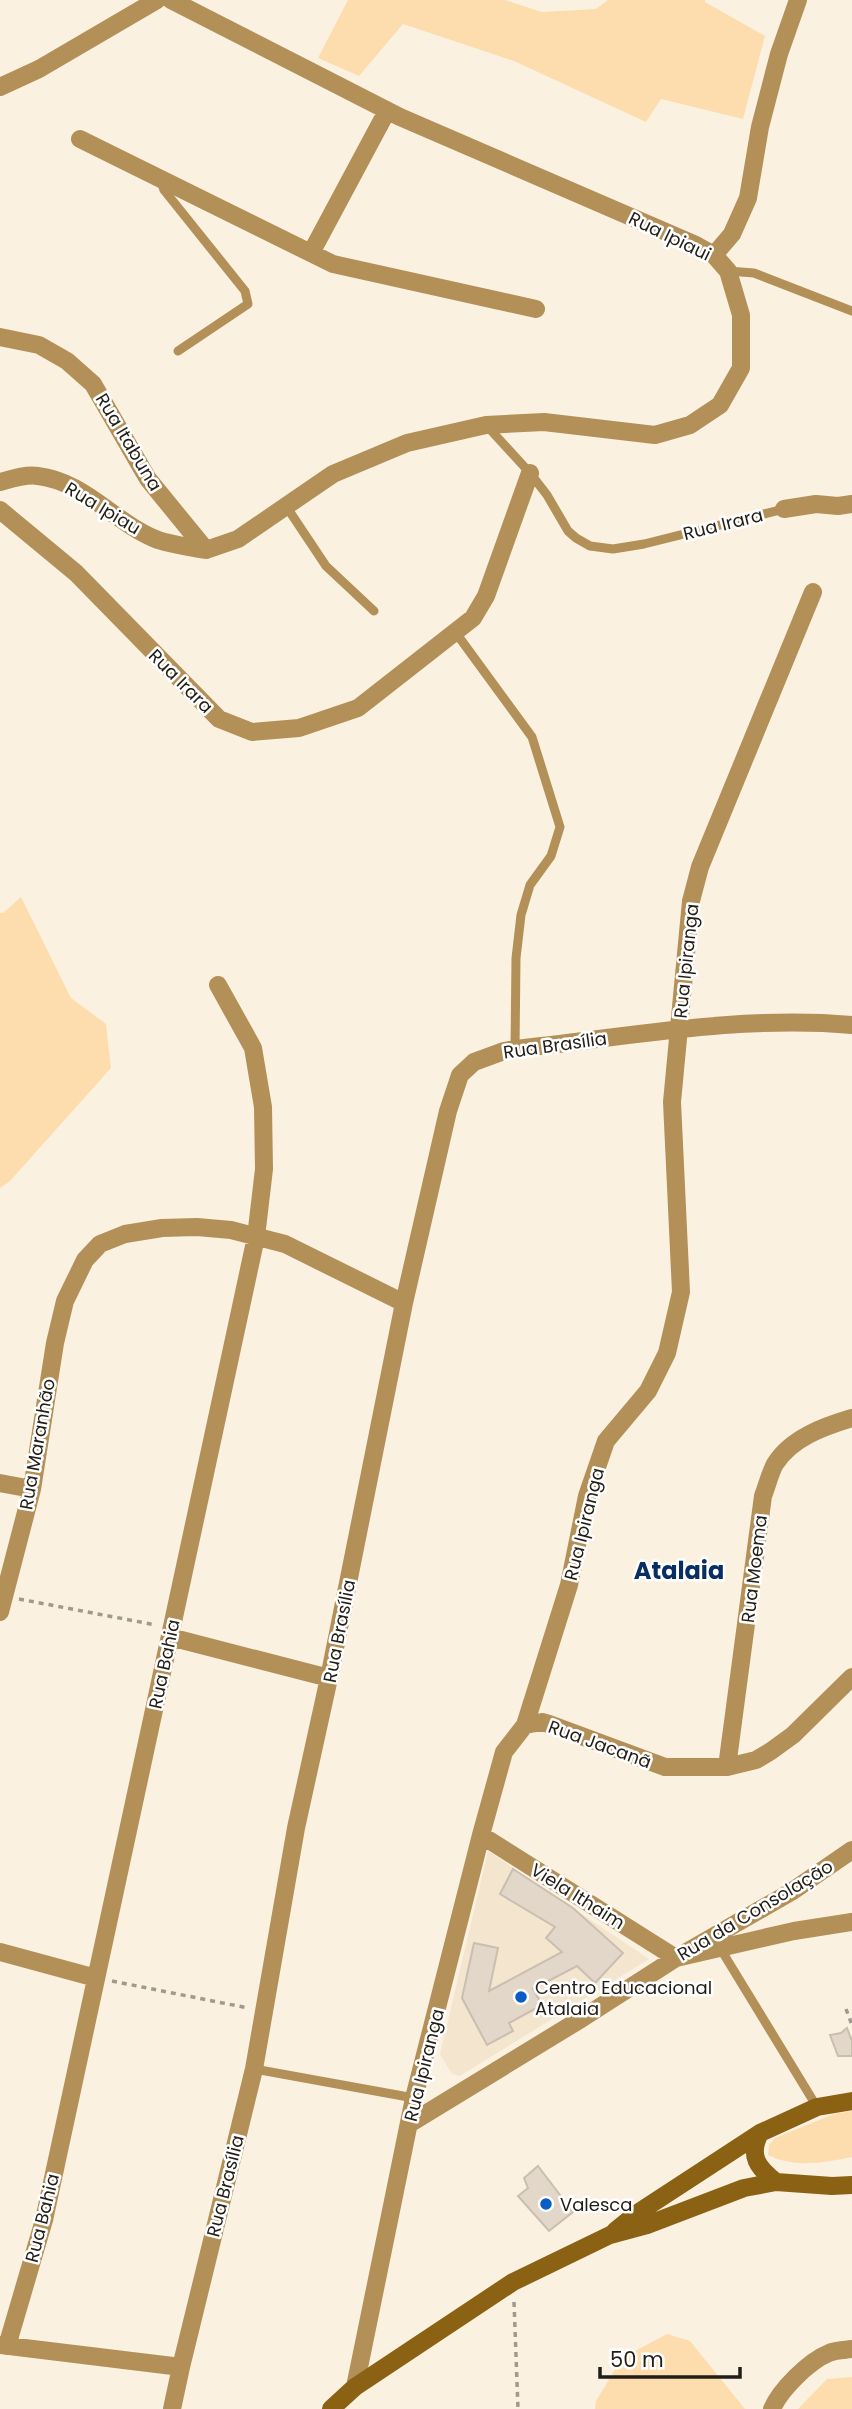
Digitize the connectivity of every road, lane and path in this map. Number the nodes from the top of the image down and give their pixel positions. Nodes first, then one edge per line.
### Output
1 (157, 0) edge
2 (171, 0) edge
3 (798, 0) edge
4 (0, 87) edge
5 (387, 111) junction
6 (80, 139) dead end
7 (159, 178) junction
8 (311, 253) junction
9 (714, 256) junction
10 (728, 271) junction
11 (536, 309) dead end
12 (852, 311) edge
13 (0, 337) edge
14 (178, 351) dead end
15 (486, 425) junction
16 (530, 473) junction
17 (0, 482) edge
18 (852, 504) edge
19 (286, 506) junction
20 (784, 509) joint
21 (0, 510) edge
22 (206, 550) junction
23 (813, 592) dead end
24 (374, 611) dead end
25 (456, 633) junction
26 (218, 985) dead end
27 (852, 1025) edge
28 (678, 1028) junction
29 (515, 1049) junction
30 (256, 1237) junction
31 (404, 1303) junction
32 (852, 1418) edge
33 (0, 1483) edge
34 (32, 1489) junction
35 (2, 1604) edge
36 (171, 1632) junction
37 (852, 1676) edge
38 (329, 1678) junction
39 (525, 1725) junction
40 (727, 1767) junction
41 (481, 1835) junction
42 (852, 1850) edge
43 (852, 1922) edge
44 (720, 1948) junction
45 (0, 1952) edge
46 (676, 1958) junction
47 (96, 1978) junction
48 (846, 2009) dead end
49 (264, 2011) junction
50 (852, 2025) edge
51 (254, 2069) junction
52 (414, 2098) junction
53 (852, 2101) edge
54 (817, 2108) junction
55 (409, 2124) junction
56 (760, 2133) junction
57 (776, 2182) junction
58 (852, 2185) edge
59 (610, 2235) junction
60 (513, 2282) junction
61 (4, 2345) edge
62 (852, 2349) edge
63 (181, 2367) junction
64 (355, 2387) junction
65 (172, 2409) edge
66 (331, 2409) edge
67 (519, 2409) edge
68 (772, 2409) edge

1 - 4 street
2 - 5 street, Rua Ipiaui
3 - 9 street
5 - 8 street
5 - 9 street, Rua Ipiaui
6 - 7 street
7 - 8 street
7 - 14 lane
8 - 11 street
9 - 10 street, Rua Ipiaui
10 - 12 lane
10 - 15 street, Rua Ipiaui
13 - 22 street, Rua Itabuna
15 - 16 lane, Rua Irara
15 - 19 street, Rua Ipiaui
16 - 20 lane, Rua Irara
16 - 25 street, Rua Irara
17 - 22 street, Rua Ipiau
18 - 20 street
19 - 22 street, Rua Ipiaui
19 - 24 lane
21 - 25 street, Rua Irara
23 - 28 street, Rua Ipiranga
25 - 29 lane
26 - 30 street, Rua Bahia
27 - 28 street, Rua Brasília
28 - 29 street, Rua Brasília
28 - 39 street, Rua Ipiranga
29 - 31 street, Rua Brasília
30 - 31 street, Rua Maranhão
30 - 34 street, Rua Maranhão
30 - 36 street, Rua Bahia
31 - 38 street, Rua Brasília
32 - 40 street, Rua Moema
33 - 34 street
34 - 35 street, Rua Maranhão
35 - 36 path
36 - 38 street
36 - 47 street, Rua Bahia
37 - 40 street, Rua Jacanã
38 - 49 street, Rua Brasília
39 - 40 street, Rua Jacanã
39 - 41 street, Rua Ipiranga
41 - 46 street, Viela Ithaim
41 - 52 street, Rua Ipiranga
42 - 46 street, Rua da Consolação
43 - 44 street
44 - 46 street
44 - 54 lane
45 - 47 street
46 - 55 street, Rua da Consolação
47 - 49 path
47 - 61 street, Rua Bahia
48 - 50 path
49 - 51 street, Rua Brasília
51 - 52 lane
51 - 63 street, Rua Brasília
52 - 55 street, Rua Ipiranga
53 - 54 street
54 - 56 street
55 - 64 street, Rua Ipiranga
56 - 57 street
56 - 59 street
57 - 58 street
57 - 59 street
59 - 60 street
60 - 64 street
60 - 67 path
61 - 63 street
62 - 68 street
63 - 65 street, Rua Brasília
64 - 66 street

